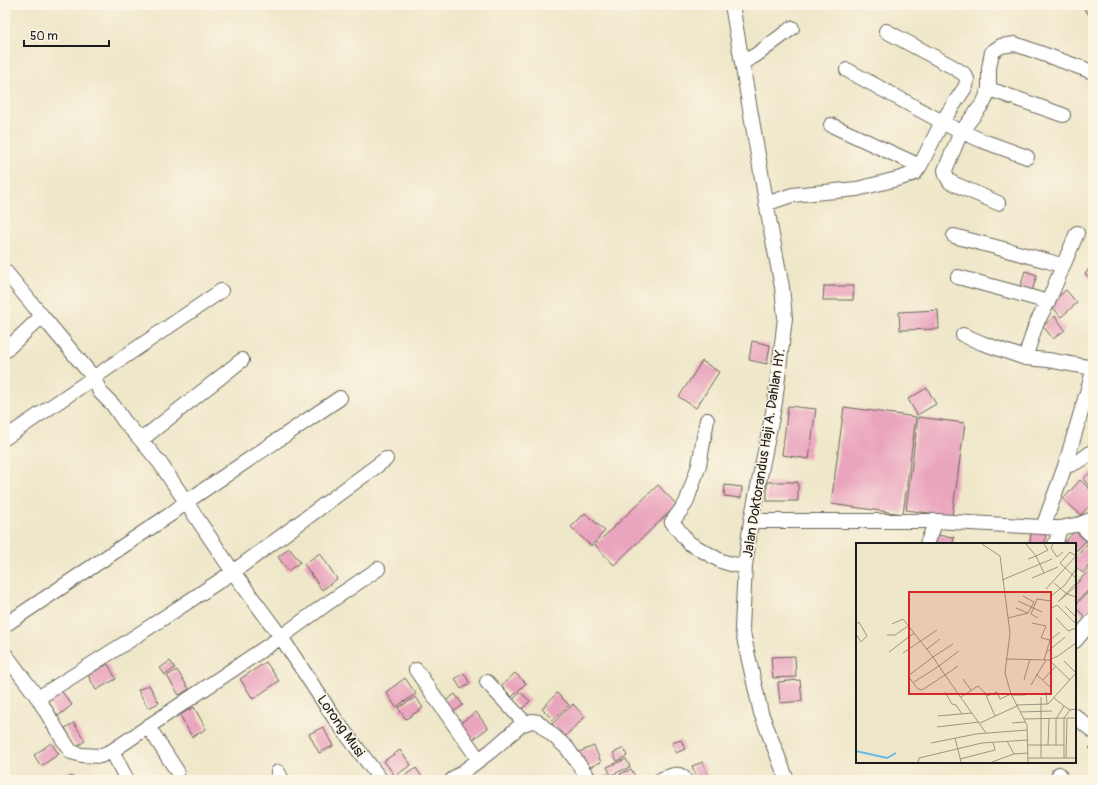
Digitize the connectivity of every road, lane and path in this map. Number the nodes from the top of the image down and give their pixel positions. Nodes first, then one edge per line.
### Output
1 (732, 5) edge
2 (792, 28) dead end
3 (886, 31) dead end
4 (742, 63) junction
5 (847, 70) dead end
6 (1093, 72) edge
7 (989, 89) junction
8 (1063, 115) dead end
9 (831, 125) dead end
10 (952, 127) junction
11 (1027, 157) dead end
12 (920, 166) junction
13 (998, 203) dead end
14 (766, 204) junction
15 (1077, 233) dead end
16 (954, 236) dead end
17 (1063, 266) junction
18 (5, 271) edge
19 (958, 277) dead end
20 (220, 290) dead end
21 (1048, 302) junction
22 (42, 316) junction
23 (963, 335) dead end
24 (5, 351) edge
25 (1025, 358) junction
26 (242, 360) dead end
27 (1093, 368) edge
28 (1093, 372) edge
29 (94, 378) junction
30 (340, 398) dead end
31 (707, 420) dead end
32 (5, 438) edge
33 (142, 440) junction
34 (1093, 451) edge
35 (386, 459) dead end
36 (1065, 466) junction
37 (186, 502) junction
38 (1093, 519) edge
39 (750, 521) junction
40 (936, 521) junction
41 (1080, 524) junction
42 (1043, 527) junction
43 (1060, 528) junction
44 (1093, 537) edge
45 (927, 543) edge
46 (1055, 543) edge
47 (745, 566) junction
48 (378, 570) dead end
49 (233, 572) junction
50 (1093, 620) edge
51 (5, 625) edge
52 (281, 637) junction
53 (1076, 640) edge
54 (5, 654) edge
55 (416, 670) dead end
56 (487, 682) dead end
57 (38, 698) junction
58 (1076, 717) edge
59 (525, 723) junction
60 (148, 726) junction
61 (1093, 731) edge
62 (112, 751) junction
63 (479, 760) junction
64 (177, 771) dead end
65 (128, 780) edge
66 (381, 780) edge
67 (452, 780) edge
68 (590, 780) edge
69 (660, 780) edge
70 (685, 780) edge
71 (787, 780) edge

1 - 4 street, Jalan Doktorandus Haji A. Dahlan HY.
2 - 4 street
3 - 10 street
4 - 14 street, Jalan Doktorandus Haji A. Dahlan HY.
5 - 10 street
6 - 7 street
7 - 8 street
7 - 10 street
9 - 12 street
10 - 11 street
10 - 12 street
10 - 13 street
12 - 14 street
14 - 39 street, Jalan Doktorandus Haji A. Dahlan HY.
15 - 17 street
16 - 17 street
17 - 21 street
18 - 22 street, Lorong Musi
19 - 21 street
20 - 29 street
21 - 25 street
22 - 24 street
22 - 29 street, Lorong Musi
23 - 25 street
25 - 27 street
26 - 33 street
28 - 36 street
29 - 32 street
29 - 33 street, Lorong Musi
30 - 37 street
31 - 47 street
33 - 37 street, Lorong Musi
34 - 36 street
35 - 49 street
36 - 42 street
37 - 49 street, Lorong Musi
37 - 51 street
38 - 41 street
39 - 40 street
39 - 47 street, Jalan Doktorandus Haji A. Dahlan HY.
40 - 42 street
40 - 45 street
41 - 43 street
41 - 44 street
42 - 43 street
43 - 46 street
47 - 71 street, Jalan Doktorandus Haji A. Dahlan HY.
48 - 52 street
49 - 52 street, Lorong Musi
49 - 57 street
50 - 53 street
52 - 60 street
52 - 66 street, Lorong Musi
54 - 57 street
55 - 63 street
56 - 59 street
57 - 62 street
58 - 61 street
59 - 63 street
59 - 68 street
60 - 62 street
60 - 64 street
62 - 65 street
63 - 67 street
69 - 70 street

